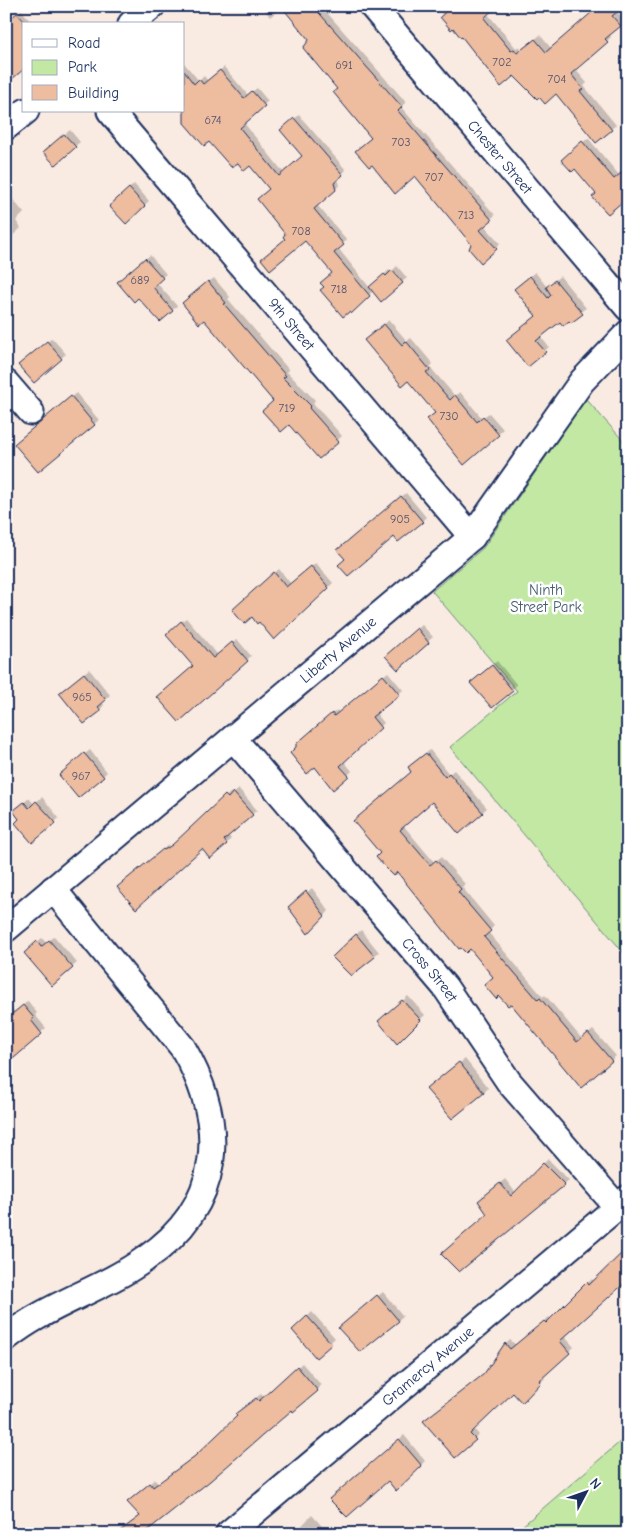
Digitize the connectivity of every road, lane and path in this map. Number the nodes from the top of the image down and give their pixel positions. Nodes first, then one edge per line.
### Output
1 (152, 6) edge
2 (372, 6) edge
3 (133, 22) edge
4 (25, 112) edge
5 (111, 112) edge
6 (6, 128) edge
7 (628, 308) edge
8 (628, 333) edge
9 (6, 383) edge
10 (31, 412) dead end
11 (472, 537) junction
12 (233, 738) junction
13 (53, 889) junction
14 (6, 929) edge
15 (622, 1202) edge
16 (6, 1338) edge
17 (228, 1534) edge

1 - 3 street
2 - 7 street, Chester Street
4 - 6 street
5 - 11 street, 9th Street
8 - 11 street, Liberty Avenue
9 - 10 street
11 - 12 street, Liberty Avenue
12 - 13 street, Liberty Avenue
12 - 15 street, Cross Street
13 - 14 street, Liberty Avenue
13 - 16 street
15 - 17 street, Gramercy Avenue

